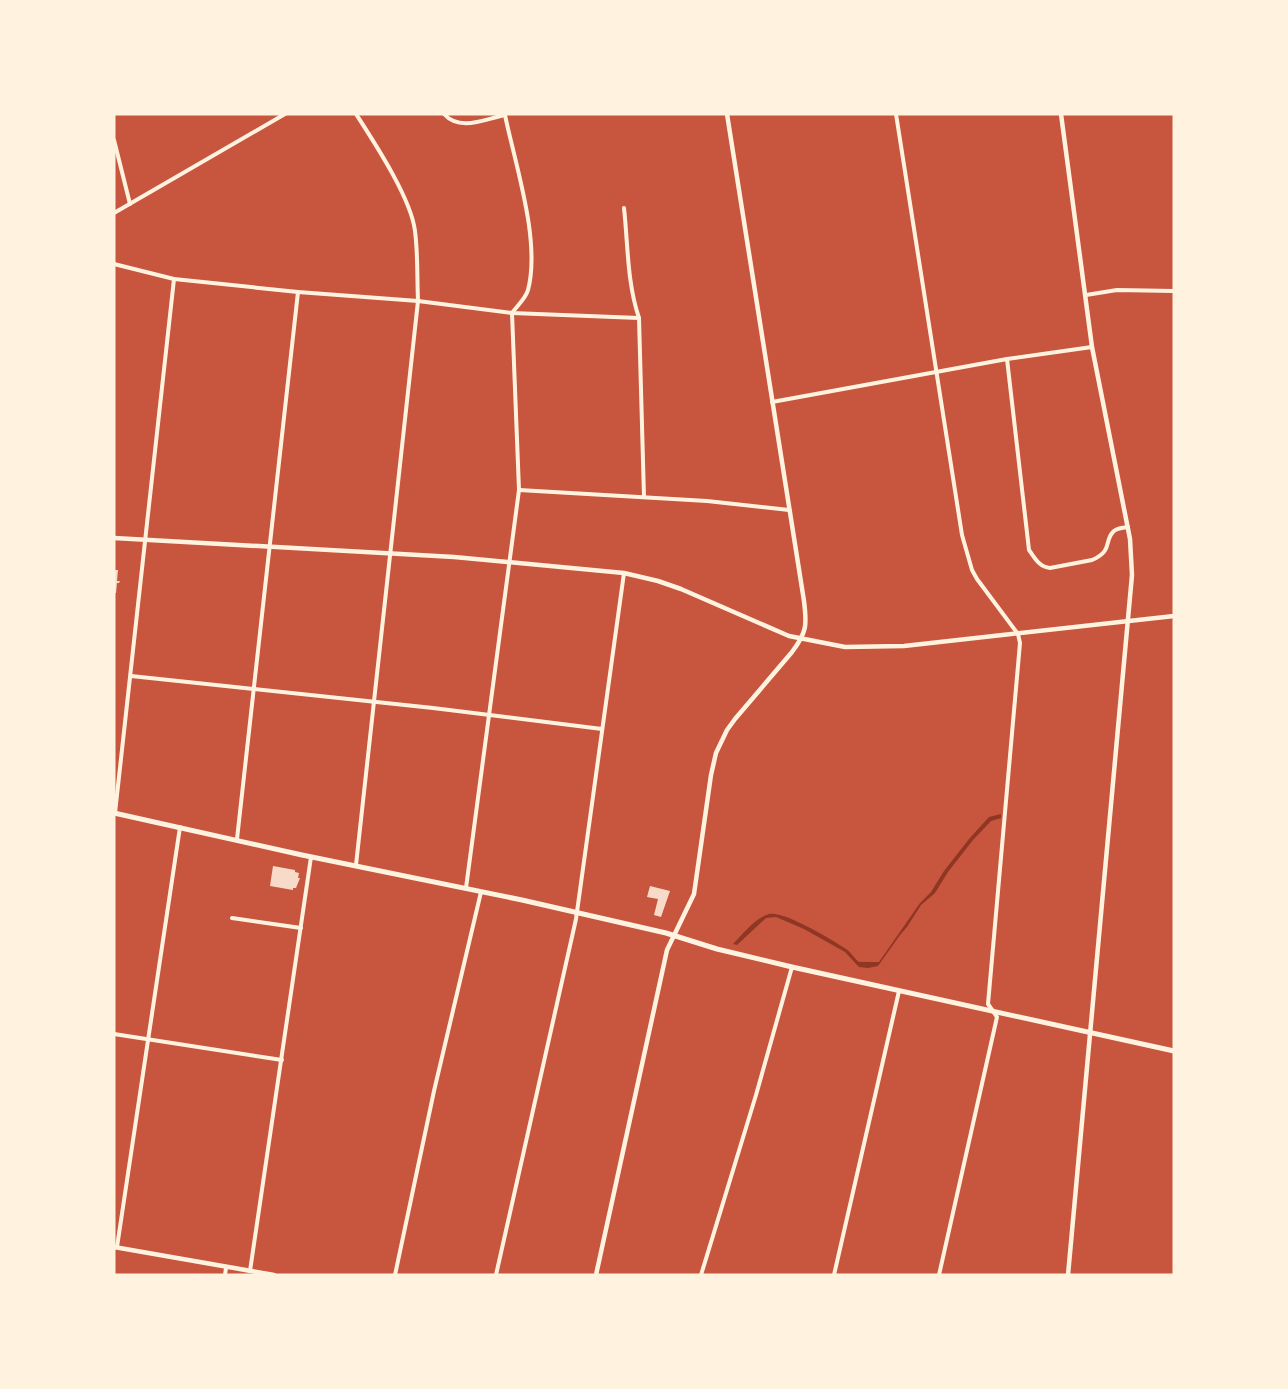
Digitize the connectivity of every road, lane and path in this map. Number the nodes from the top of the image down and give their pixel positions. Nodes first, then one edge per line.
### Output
1 (285, 114) edge
2 (356, 114) edge
3 (444, 114) edge
4 (506, 114) edge
5 (727, 114) edge
6 (896, 114) edge
7 (1061, 114) edge
8 (114, 140) edge
9 (130, 204) junction
10 (624, 208) dead end
11 (114, 213) edge
12 (114, 264) edge
13 (174, 279) junction
14 (1174, 291) edge
15 (298, 292) junction
16 (1086, 295) junction
17 (418, 301) junction
18 (512, 313) junction
19 (639, 318) junction
20 (1092, 347) junction
21 (1007, 359) junction
22 (938, 372) junction
23 (772, 402) junction
24 (519, 490) junction
25 (644, 497) junction
26 (789, 510) junction
27 (1128, 527) junction
28 (114, 538) edge
29 (145, 540) junction
30 (269, 546) junction
31 (389, 553) junction
32 (510, 563) junction
33 (624, 573) junction
34 (1174, 616) edge
35 (1129, 621) junction
36 (1018, 634) junction
37 (802, 639) junction
38 (131, 676) junction
39 (253, 689) junction
40 (374, 703) junction
41 (489, 716) junction
42 (602, 729) junction
43 (114, 813) edge
44 (180, 827) junction
45 (237, 839) junction
46 (311, 856) junction
47 (356, 865) junction
48 (466, 889) junction
49 (481, 892) junction
50 (577, 913) junction
51 (232, 918) dead end
52 (301, 928) junction
53 (673, 936) junction
54 (792, 967) junction
55 (899, 991) junction
56 (992, 1010) junction
57 (1091, 1033) junction
58 (114, 1034) edge
59 (148, 1039) junction
60 (1174, 1051) edge
61 (282, 1060) junction
62 (116, 1247) edge
63 (226, 1268) junction
64 (250, 1271) junction
65 (225, 1275) edge
66 (274, 1275) edge
67 (395, 1275) edge
68 (496, 1275) edge
69 (596, 1275) edge
70 (701, 1275) edge
71 (834, 1275) edge
72 (939, 1275) edge
73 (1068, 1275) edge

1 - 9 street
2 - 17 street
3 - 4 street
4 - 18 street
5 - 23 street
6 - 22 street
7 - 16 street
8 - 9 street
9 - 11 street
10 - 19 street
12 - 13 street
13 - 15 street
13 - 29 street
14 - 16 street
15 - 17 street
15 - 30 street
16 - 20 street
17 - 18 street
17 - 31 street
18 - 19 street
18 - 24 street
19 - 25 street
20 - 21 street
20 - 27 street
21 - 22 street
21 - 27 street
22 - 23 street
22 - 36 street
23 - 26 street
24 - 25 street
24 - 32 street
25 - 26 street
26 - 37 street
27 - 35 street
28 - 29 street
29 - 30 street
29 - 38 street
30 - 31 street
30 - 39 street
31 - 32 street
31 - 40 street
32 - 33 street
32 - 41 street
33 - 37 street
33 - 42 street
34 - 35 street
35 - 36 street
35 - 57 street
36 - 37 street
36 - 56 street
37 - 53 street
38 - 39 street
38 - 43 street
39 - 40 street
39 - 45 street
40 - 41 street
40 - 47 street
41 - 42 street
41 - 48 street
42 - 50 street
43 - 44 main road
44 - 45 main road
44 - 59 street
45 - 46 main road
46 - 47 main road
46 - 52 street
47 - 48 main road
48 - 49 main road
49 - 50 main road
49 - 67 street
50 - 53 main road
50 - 68 street
51 - 52 street
52 - 61 street
53 - 54 main road
53 - 69 street
54 - 55 main road
54 - 70 street
55 - 56 main road
55 - 71 street
56 - 57 main road
56 - 72 street
57 - 60 main road
57 - 73 street
58 - 59 street
59 - 61 street
59 - 62 street
61 - 64 street
62 - 63 street
63 - 64 street
63 - 65 street
64 - 66 street

